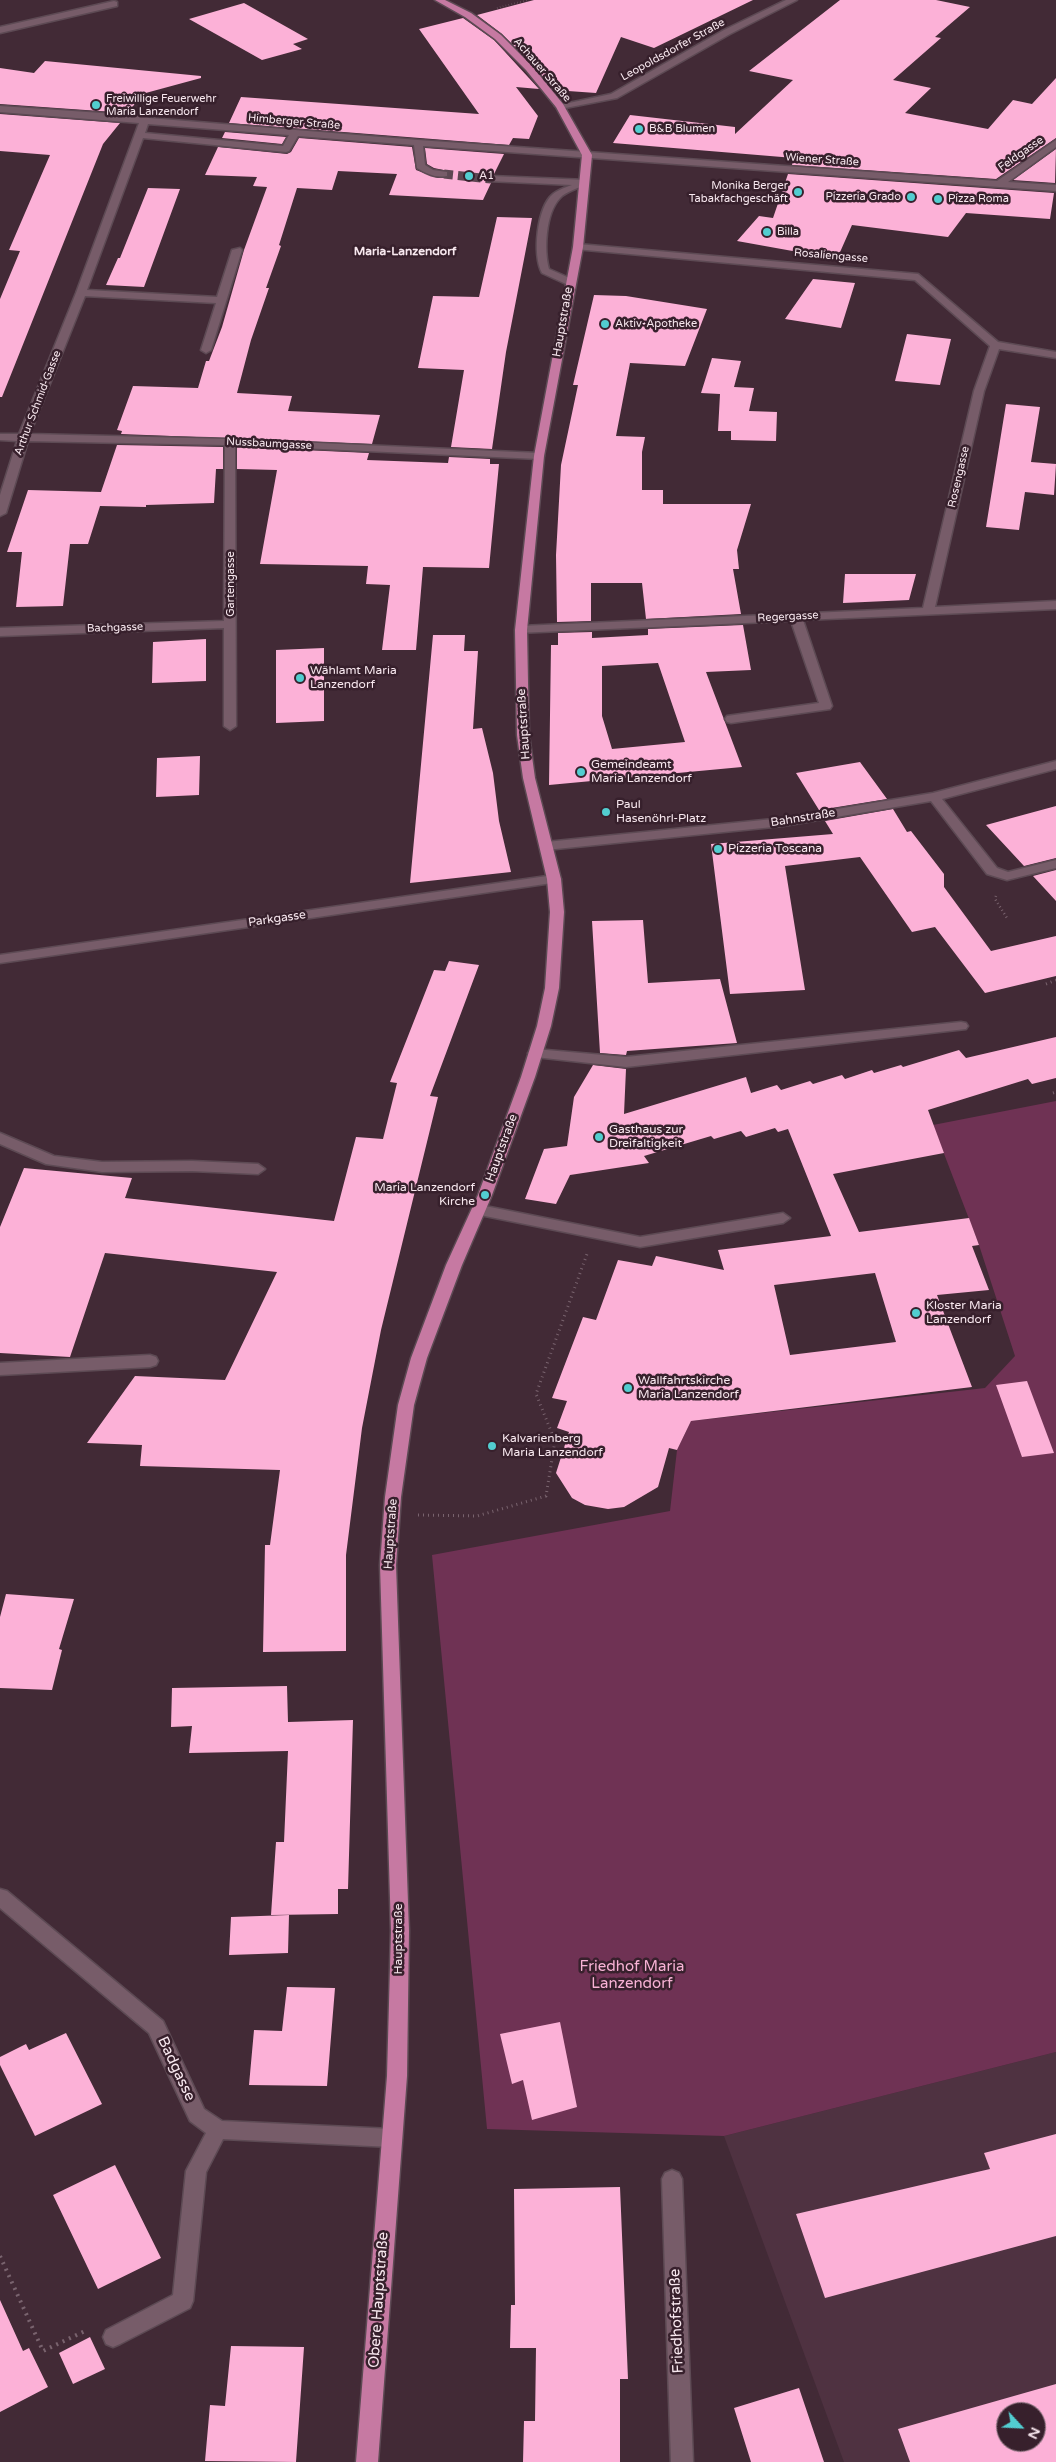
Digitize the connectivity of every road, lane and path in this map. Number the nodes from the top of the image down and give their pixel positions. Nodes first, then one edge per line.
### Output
1 (439, 0) edge
2 (793, 0) edge
3 (114, 4) dead end
4 (0, 30) edge
5 (560, 106) junction
6 (0, 109) edge
7 (145, 120) junction
8 (295, 133) junction
9 (139, 135) junction
10 (418, 143) junction
11 (1056, 143) edge
12 (587, 155) junction
13 (444, 174) tunnel mouth
14 (491, 180) tunnel mouth
15 (584, 182) junction
16 (999, 184) junction
17 (1056, 188) edge
18 (578, 247) junction
19 (237, 250) dead end
20 (570, 282) junction
21 (81, 293) junction
22 (221, 300) junction
23 (995, 345) junction
24 (206, 350) dead end
25 (1056, 354) edge
26 (0, 437) edge
27 (23, 438) junction
28 (230, 442) junction
29 (539, 456) junction
30 (0, 513) edge
31 (1056, 605) edge
32 (928, 611) junction
33 (796, 617) junction
34 (231, 624) junction
35 (520, 630) junction
36 (0, 632) edge
37 (731, 718) dead end
38 (230, 726) dead end
39 (1056, 765) edge
40 (934, 796) junction
41 (546, 846) junction
42 (1056, 864) edge
43 (554, 879) junction
44 (0, 959) edge
45 (1056, 980) edge
46 (1046, 984) dead end
47 (961, 1026) dead end
48 (535, 1053) junction
49 (0, 1138) edge
50 (258, 1169) dead end
51 (480, 1210) junction
52 (783, 1218) dead end
53 (595, 1233) junction
54 (150, 1361) dead end
55 (0, 1369) edge
56 (392, 1512) junction
57 (0, 1898) edge
58 (218, 2130) junction
59 (392, 2138) junction
60 (672, 2179) dead end
61 (0, 2256) edge
62 (113, 2337) joint
63 (367, 2462) edge
64 (682, 2462) edge

1 - 5 main road, Achauer Straße
2 - 5 street, Leopoldsdorfer Straße
3 - 4 street
5 - 12 main road, Achauer Straße
6 - 7 street, Himberger Straße
7 - 8 street, Himberger Straße
7 - 9 street, Arthur Schmid-Gasse
8 - 9 street
8 - 10 street, Himberger Straße
9 - 21 street, Arthur Schmid-Gasse
10 - 12 street, Himberger Straße
10 - 13 street
11 - 16 street, Feldgasse
12 - 15 main road, Hauptstraße
12 - 16 street, Wiener Straße
14 - 15 street
15 - 18 main road, Hauptstraße
15 - 20 street
16 - 17 street, Wiener Straße
18 - 20 main road, Hauptstraße
18 - 23 street, Rosaliengasse
19 - 22 street
20 - 29 main road, Hauptstraße
21 - 22 street
21 - 27 street, Arthur Schmid-Gasse
22 - 24 street
23 - 25 street
23 - 32 street, Rosengasse
26 - 27 street, Nussbaumgasse
27 - 28 street, Nussbaumgasse
27 - 30 street, Arthur Schmid-Gasse
28 - 29 street, Nussbaumgasse
28 - 34 street, Gartengasse
29 - 35 main road, Hauptstraße
31 - 32 street, Regergasse
32 - 33 street, Regergasse
33 - 35 street, Regergasse
33 - 37 street
34 - 36 street, Bachgasse
34 - 38 street, Gartengasse
35 - 41 main road, Hauptstraße
39 - 40 street, Bahnstraße
40 - 41 street, Bahnstraße
40 - 42 street
41 - 43 main road, Hauptstraße
43 - 44 street, Parkgasse
43 - 48 main road, Hauptstraße
45 - 46 path
47 - 48 street
48 - 51 main road, Hauptstraße
49 - 50 street
51 - 53 street
51 - 56 main road, Hauptstraße
52 - 53 street
53 - 56 path
54 - 55 street
56 - 59 main road, Hauptstraße
57 - 58 street, Badgasse
58 - 59 street
58 - 62 street
59 - 63 main road, Obere Hauptstraße
60 - 64 street, Friedhofstraße
61 - 62 path

